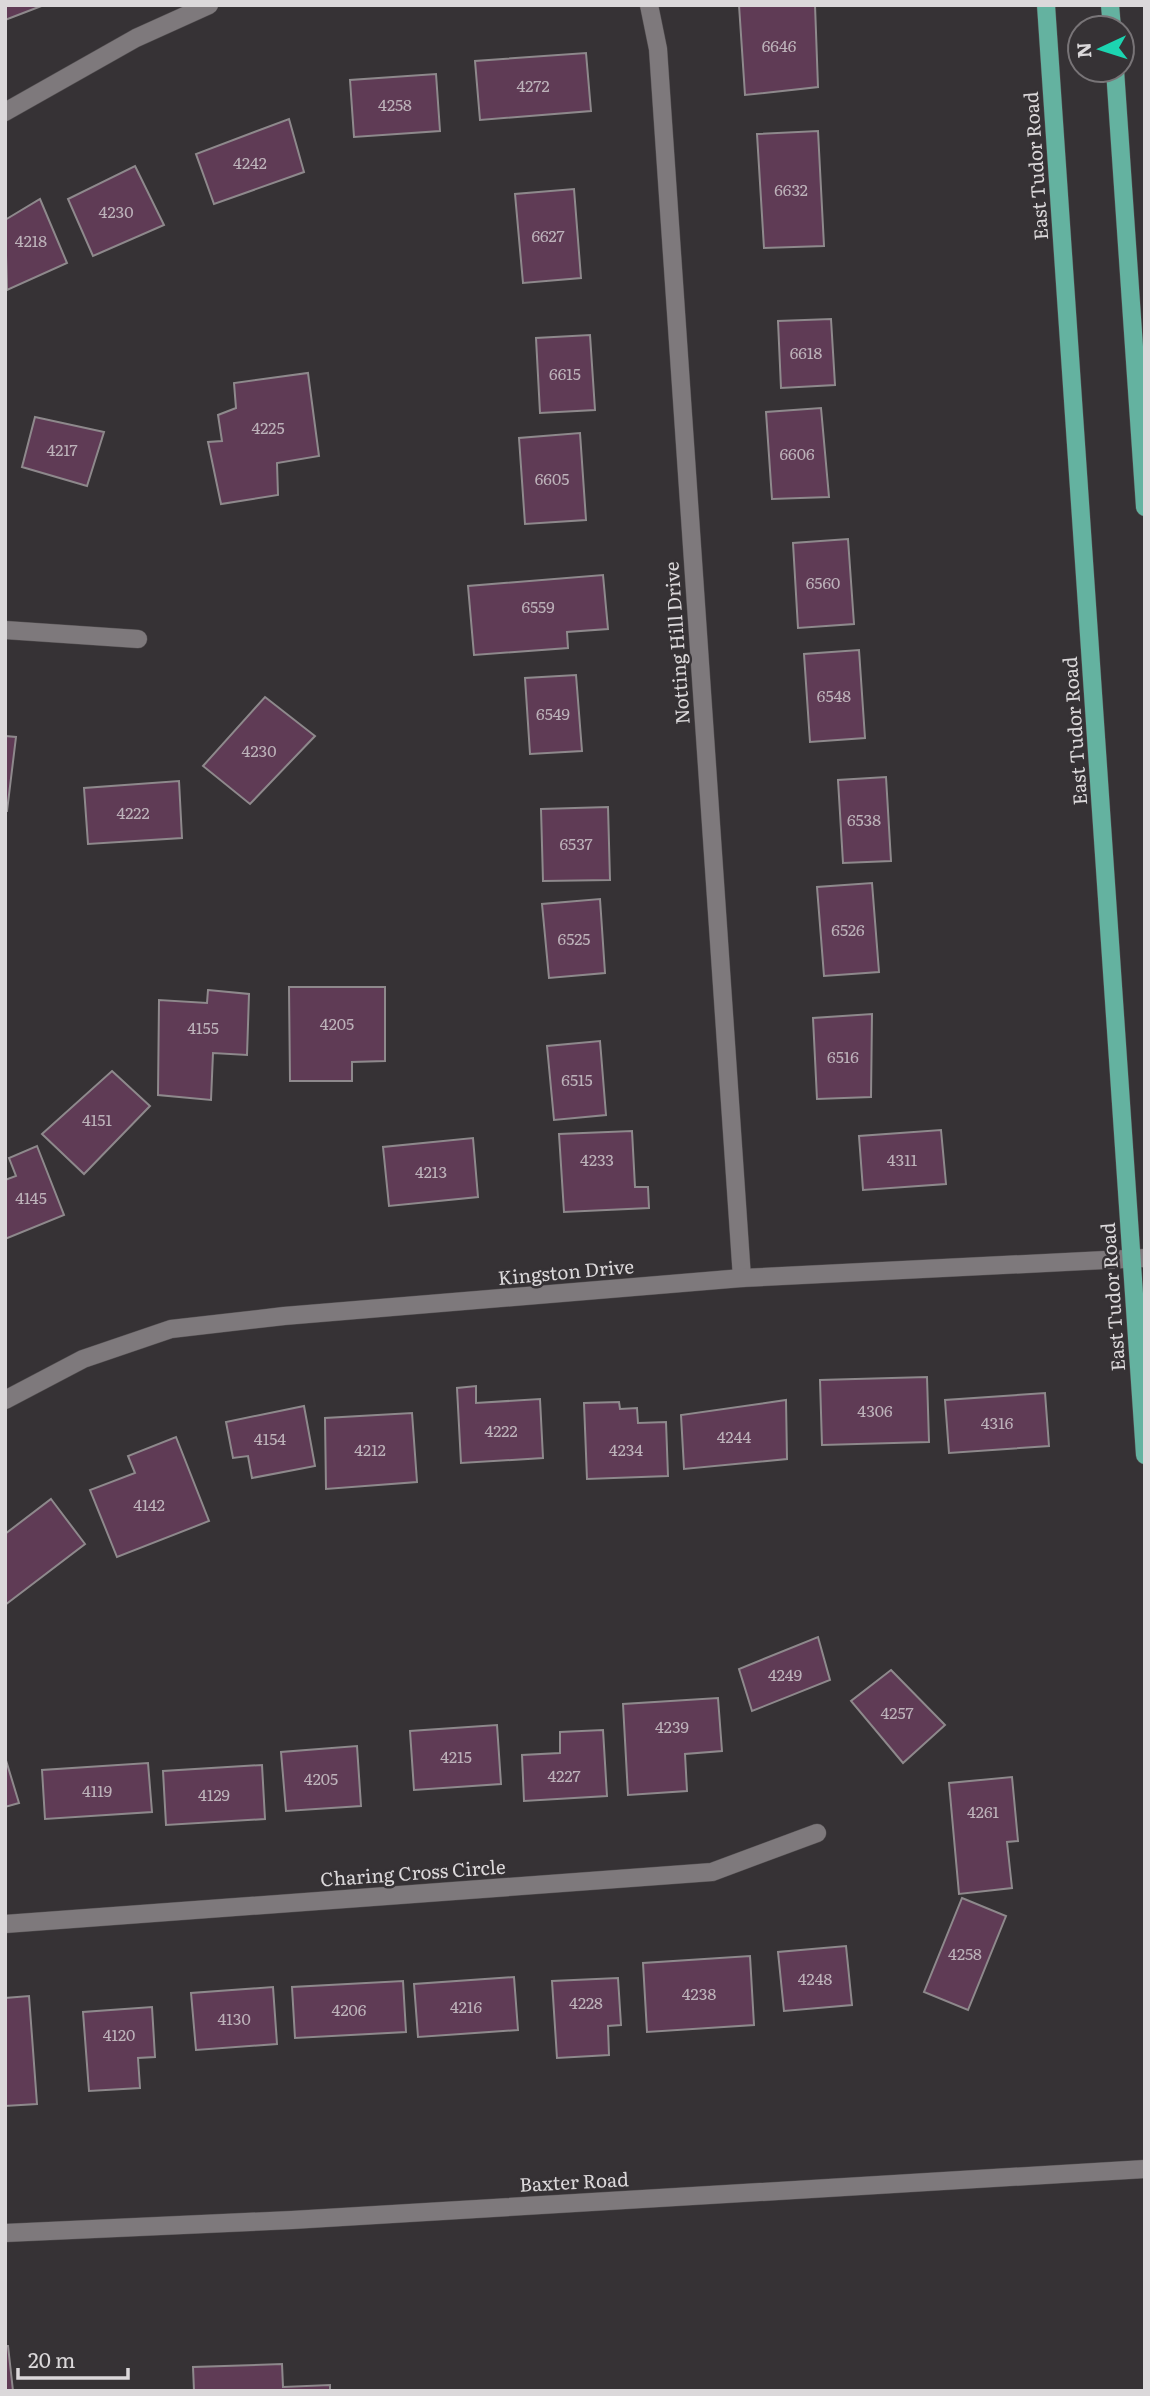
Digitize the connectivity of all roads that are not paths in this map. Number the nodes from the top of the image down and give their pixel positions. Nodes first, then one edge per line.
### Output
1 (209, 5) edge
2 (649, 5) edge
3 (1046, 5) edge
4 (1116, 84) edge
5 (5, 112) edge
6 (1145, 508) edge
7 (5, 630) edge
8 (138, 639) dead end
9 (1138, 1258) edge
10 (741, 1278) junction
11 (5, 1400) edge
12 (1145, 1455) edge
13 (817, 1833) dead end
14 (5, 1924) edge
15 (1145, 2168) edge
16 (5, 2233) edge

1 - 5 street
2 - 10 street, Notting Hill Drive
3 - 9 main road, East Tudor Road
4 - 6 main road
7 - 8 street
9 - 10 street, Kingston Drive
9 - 12 main road, East Tudor Road
10 - 11 street, Kingston Drive
13 - 14 street, Charing Cross Circle
15 - 16 street, Baxter Road

